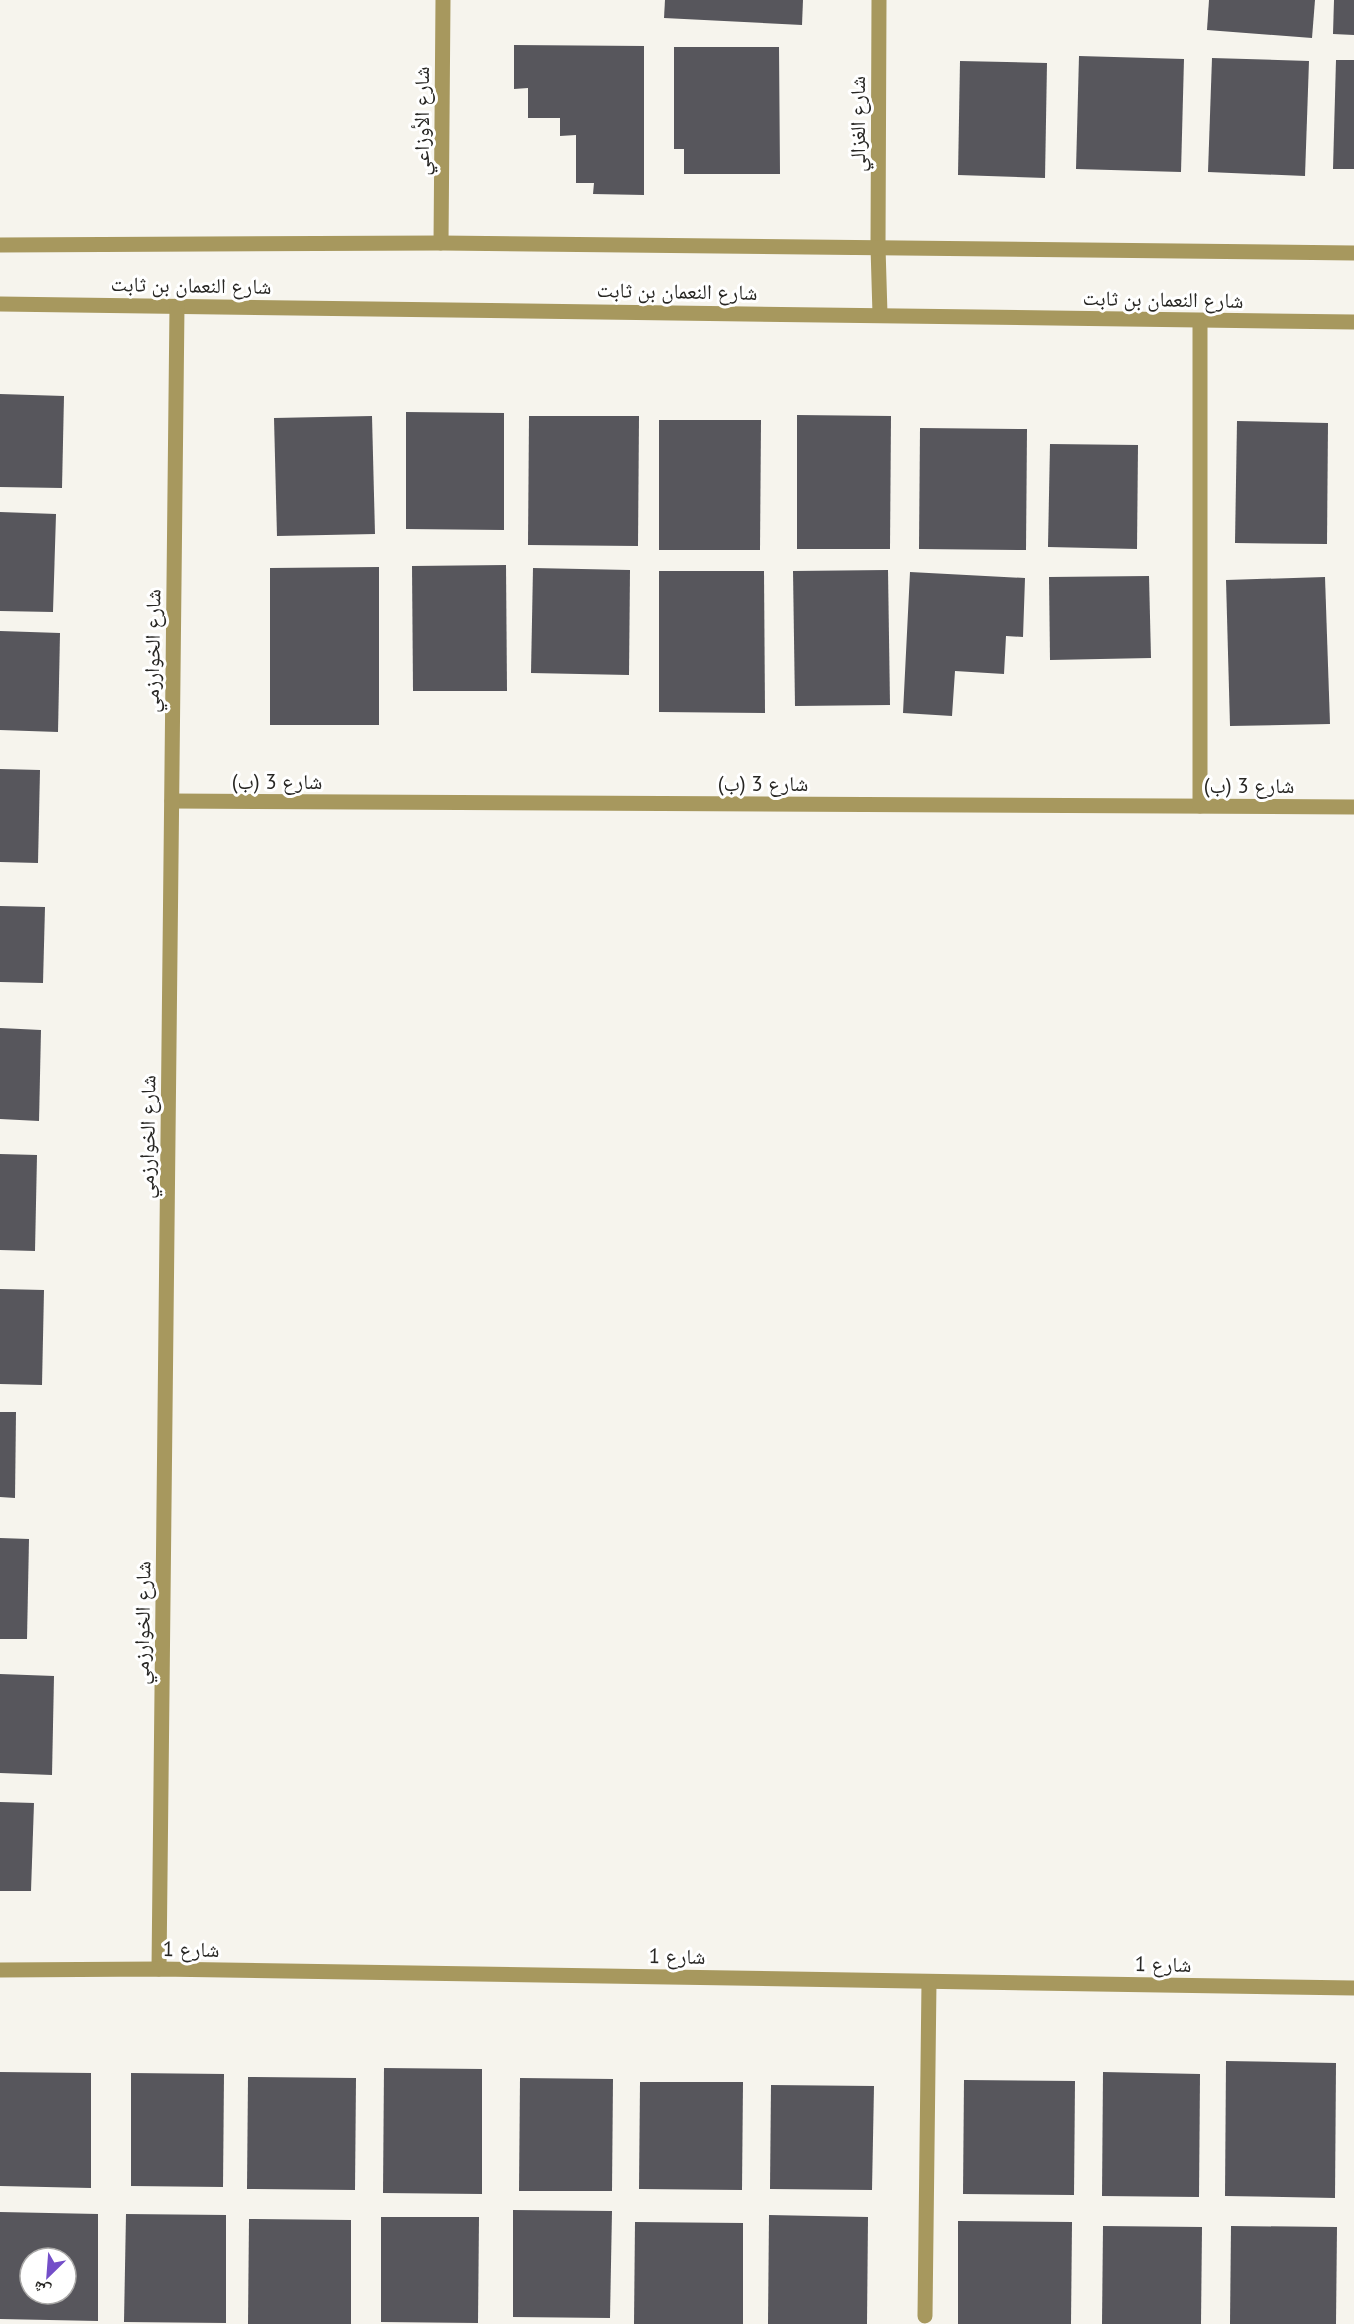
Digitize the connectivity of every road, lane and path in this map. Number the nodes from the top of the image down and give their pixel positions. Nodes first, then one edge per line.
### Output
1 (443, 0) edge
2 (879, 0) edge
3 (441, 243) junction
4 (0, 245) edge
5 (878, 248) junction
6 (1354, 253) edge
7 (0, 304) edge
8 (177, 306) junction
9 (880, 315) junction
10 (1200, 321) junction
11 (1354, 322) edge
12 (172, 801) junction
13 (1200, 806) junction
14 (1354, 807) edge
15 (159, 1969) junction
16 (0, 1970) edge
17 (928, 1982) junction
18 (1354, 1988) edge
19 (925, 2316) dead end

1 - 3 street, شارع الأوزاعي
2 - 5 street, شارع الغزالي
3 - 4 street, شارع النعمان بن ثابت
3 - 5 street, شارع النعمان بن ثابت
5 - 6 street, شارع النعمان بن ثابت
5 - 9 street, شارع الغزالي
7 - 8 street, شارع النعمان بن ثابت
8 - 9 street, شارع النعمان بن ثابت
8 - 12 street, شارع الخوارزمي
9 - 10 street, شارع النعمان بن ثابت
10 - 11 street, شارع النعمان بن ثابت
10 - 13 street
12 - 13 street, شارع 3 (ب)
12 - 15 street, شارع الخوارزمي
13 - 14 street, شارع 3 (ب)
15 - 16 street, شارع 1
15 - 17 street, شارع 1
17 - 18 street, شارع 1
17 - 19 street

